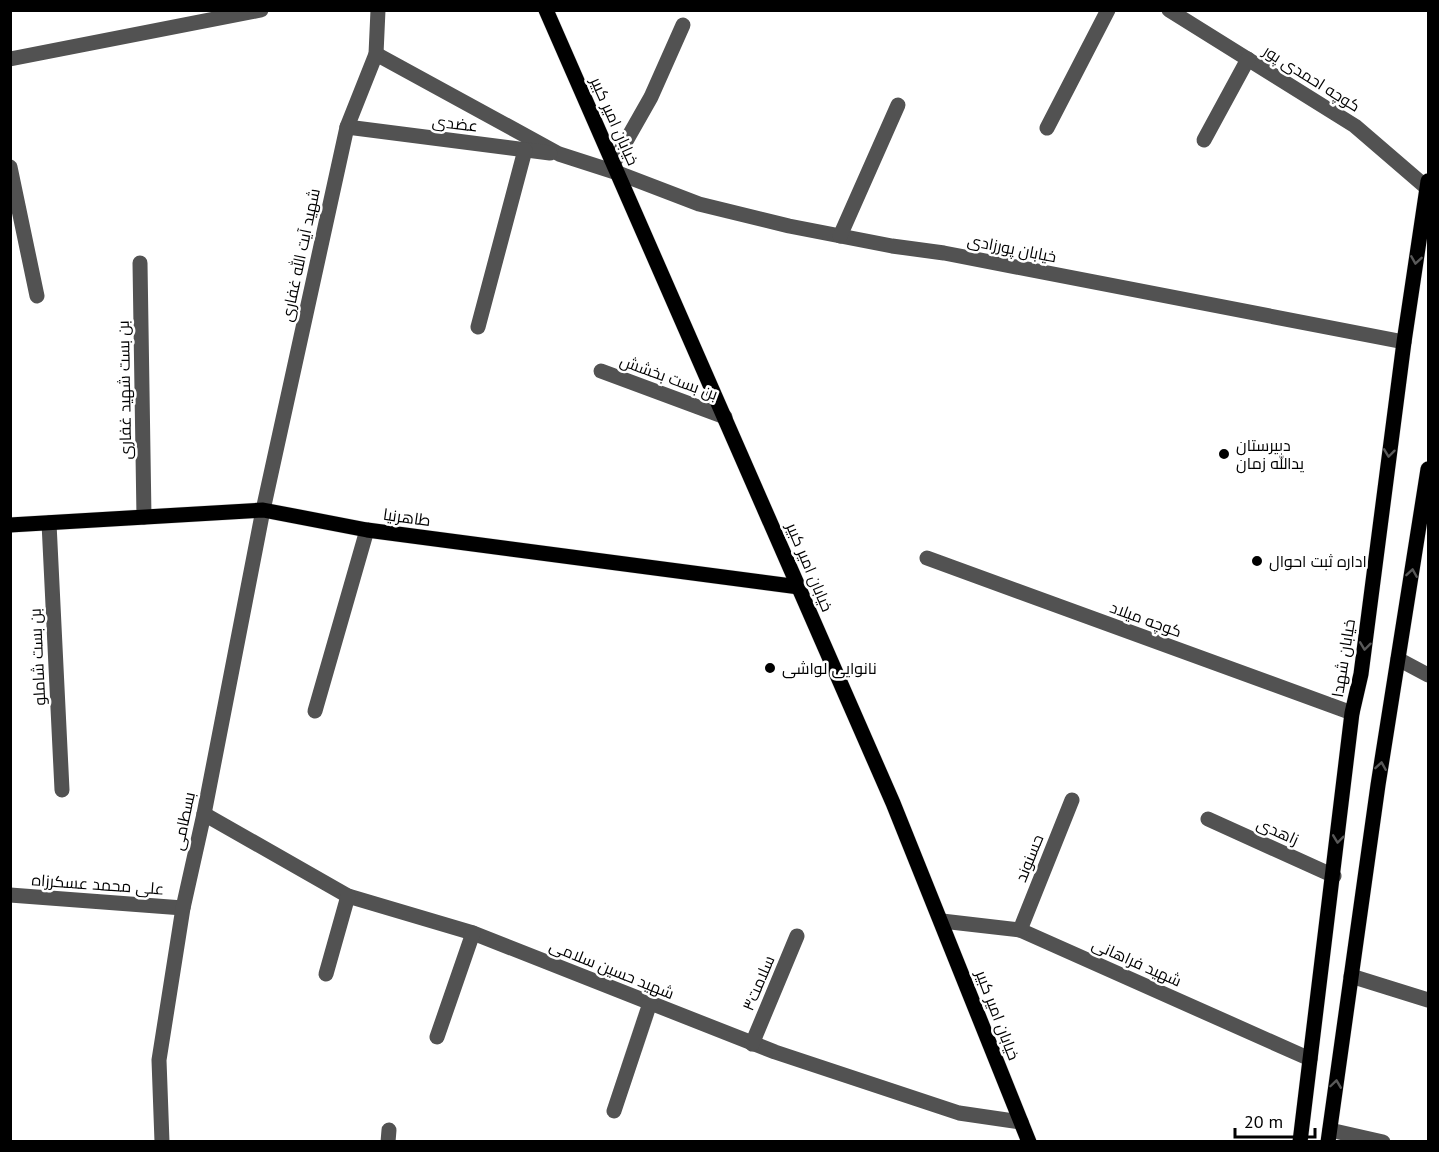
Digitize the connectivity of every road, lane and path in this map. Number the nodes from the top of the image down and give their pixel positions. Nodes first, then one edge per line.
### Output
1 (261, 10) edge
2 (378, 10) edge
3 (546, 10) edge
4 (1108, 10) edge
5 (1169, 10) edge
6 (683, 25) dead end
7 (376, 54) junction
8 (10, 59) edge
9 (1248, 59) junction
10 (898, 105) dead end
11 (347, 127) junction
12 (1047, 128) dead end
13 (1204, 140) dead end
14 (525, 150) junction
15 (559, 154) junction
16 (10, 167) edge
17 (615, 168) junction
18 (1428, 184) edge
19 (840, 236) junction
20 (140, 263) dead end
21 (37, 296) dead end
22 (478, 327) dead end
23 (1404, 342) junction
24 (601, 371) dead end
25 (725, 417) junction
26 (1428, 469) edge
27 (263, 510) junction
28 (144, 517) junction
29 (49, 523) junction
30 (10, 525) edge
31 (367, 530) junction
32 (927, 558) dead end
33 (799, 587) junction
34 (1398, 659) junction
35 (1428, 675) edge
36 (315, 711) dead end
37 (1352, 713) junction
38 (62, 790) dead end
39 (1072, 800) dead end
40 (204, 814) junction
41 (1208, 819) dead end
42 (1334, 876) junction
43 (10, 895) edge
44 (348, 896) junction
45 (183, 908) junction
46 (942, 921) junction
47 (1020, 930) junction
48 (473, 933) junction
49 (797, 936) dead end
50 (327, 974) dead end
51 (1352, 976) junction
52 (1428, 1000) edge
53 (650, 1003) junction
54 (437, 1037) dead end
55 (752, 1044) junction
56 (1310, 1059) junction
57 (614, 1112) dead end
58 (1021, 1122) junction
59 (1329, 1136) edge
60 (162, 1142) edge
61 (1029, 1142) edge
62 (1300, 1142) edge
63 (1383, 1142) edge

1 - 8 street
2 - 7 street, شهید آیت الله غفاری
3 - 17 main road, خیابان امیر کبیر
4 - 12 street
5 - 9 street, کوچه احمدی پور
6 - 17 street
7 - 11 street, شهید آیت الله غفاری
7 - 15 street, عضدی
9 - 13 street
9 - 18 street, کوچه احمدی پور
10 - 19 street
11 - 14 street, عضدی
11 - 27 street, شهید آیت الله غفاری
14 - 15 street, عضدی
14 - 22 street
15 - 17 street, عضدی
16 - 21 street
17 - 19 street, خیابان پورزادی
17 - 25 main road, خیابان امیر کبیر
18 -> 23 main road, خیابان شهدا
19 - 23 street, خیابان پورزادی
20 - 28 street, بن بست شهید غفاری
23 -> 37 main road, خیابان شهدا
24 - 25 street, بن بست بخشش
25 - 33 main road, خیابان امیر کبیر
34 -> 26 main road
27 - 28 main road, طاهرنیا
27 - 31 main road, طاهرنیا
27 - 40 street, بسطامی
28 - 29 main road, طاهرنیا
29 - 30 main road, طاهرنیا
29 - 38 street, بن بست شاملو
31 - 33 main road, طاهرنیا
31 - 36 street
32 - 37 street, کوچه میلاد
33 - 46 main road, خیابان امیر کبیر
34 - 35 street
51 -> 34 main road
37 -> 42 main road, خیابان شهدا
39 - 47 street, حسنوند
40 - 44 street, شهید حسین سلامی
40 - 45 street, بسطامی
41 - 42 street, زاهدی
42 - 56 main road, خیابان شهدا
43 - 45 street, علی محمد عسکرزاه
44 - 48 street, شهید حسین سلامی
44 - 50 street
45 - 60 street, بسطامی
46 - 47 street, شهید فراهانی
46 - 58 main road, خیابان امیر کبیر
47 - 56 street, شهید فراهانی
48 - 53 street, شهید حسین سلامی
48 - 54 street
49 - 55 street, سلامت۳
51 - 52 street
59 -> 51 main road
53 - 55 street, شهید حسین سلامی
53 - 57 street
55 - 58 street, شهید حسین سلامی
56 - 62 main road, خیابان شهدا
58 - 61 main road, خیابان امیر کبیر
59 - 63 street

